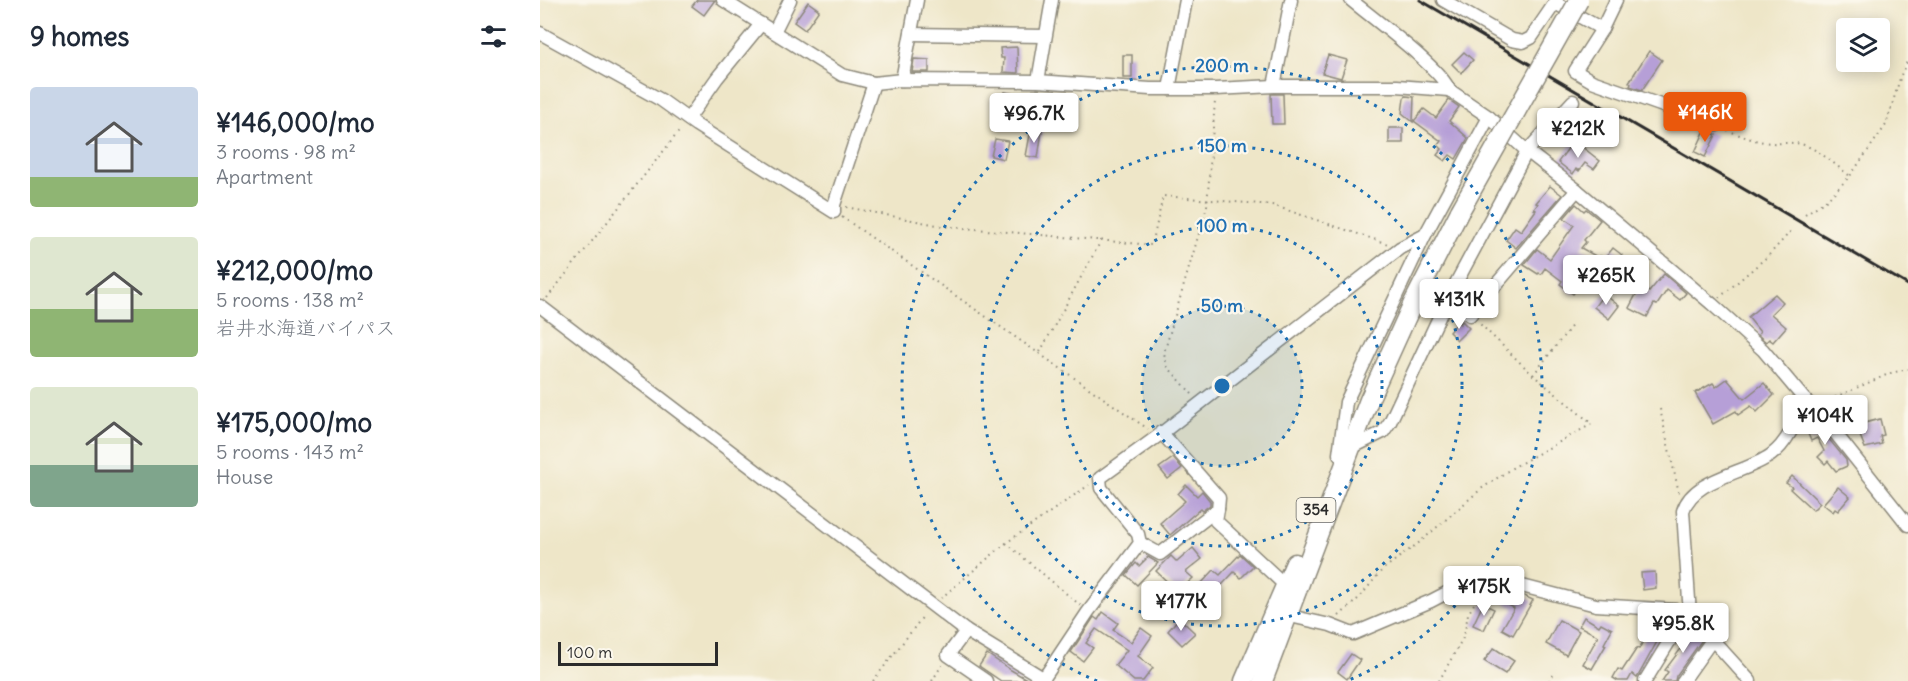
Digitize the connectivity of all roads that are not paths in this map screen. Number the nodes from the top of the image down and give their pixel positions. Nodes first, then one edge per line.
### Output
1 (723, 0) edge
2 (790, 0) edge
3 (917, 0) edge
4 (1052, 0) edge
5 (1186, 0) edge
6 (1291, 0) edge
7 (1351, 0) edge
8 (1443, 0) edge
9 (1579, 0) edge
10 (1617, 1) edge
11 (1556, 2) edge
12 (762, 24) junction
13 (1602, 29) junction
14 (774, 32) junction
15 (540, 33) edge
16 (911, 34) junction
17 (1045, 36) junction
18 (902, 80) junction
19 (1038, 81) junction
20 (874, 83) junction
21 (1274, 86) junction
22 (1168, 89) junction
23 (1449, 90) junction
24 (1572, 101) dead end
25 (1488, 117) junction
26 (688, 119) junction
27 (1717, 125) road end
28 (1527, 152) junction
29 (1577, 190) junction
30 (1425, 235) junction
31 (1448, 298) junction
32 (540, 306) edge
33 (1809, 404) junction
34 (1160, 434) junction
35 (1344, 451) junction
36 (1218, 509) junction
37 (1908, 525) edge
38 (1140, 543) junction
39 (1286, 586) junction
40 (1282, 614) junction
41 (1688, 615) junction
42 (966, 631) junction
43 (1712, 640) junction
44 (1043, 679) edge
45 (986, 681) edge
46 (1244, 681) edge
47 (1263, 681) edge
48 (1646, 681) edge
49 (1683, 681) edge
50 (1750, 681) edge

1 - 12 street
2 - 14 street
3 - 16 street
4 - 17 street
5 - 22 street
6 - 21 street
7 - 23 street
8 - 11 street
9 - 35 highway, 354, bridge
10 - 13 street
11 - 13 street
12 - 14 street
12 - 26 street
13 - 27 street
14 - 20 street
15 - 26 street
16 - 17 street
16 - 18 street
17 - 19 street
18 - 19 street
18 - 20 street
19 - 22 street
20 - 26 street
21 - 22 street
21 - 23 street
23 - 25 street
24 - 28 street
25 - 28 street
25 - 30 street
28 - 29 street
28 - 31 street
29 - 31 street
29 - 33 street
30 - 34 street
30 - 35 street
31 - 35 street
32 - 42 street
33 - 37 street
33 - 41 street
34 - 36 street
34 - 38 street
35 - 39 highway, 354
35 - 40 highway, 354
36 - 38 street
36 - 39 street
38 - 44 street
39 - 40 highway, 354
40 - 41 street
40 - 46 highway, 354
40 - 47 highway, 354
41 - 43 street
41 - 48 street
42 - 44 street
42 - 45 street
43 - 49 street
43 - 50 street

